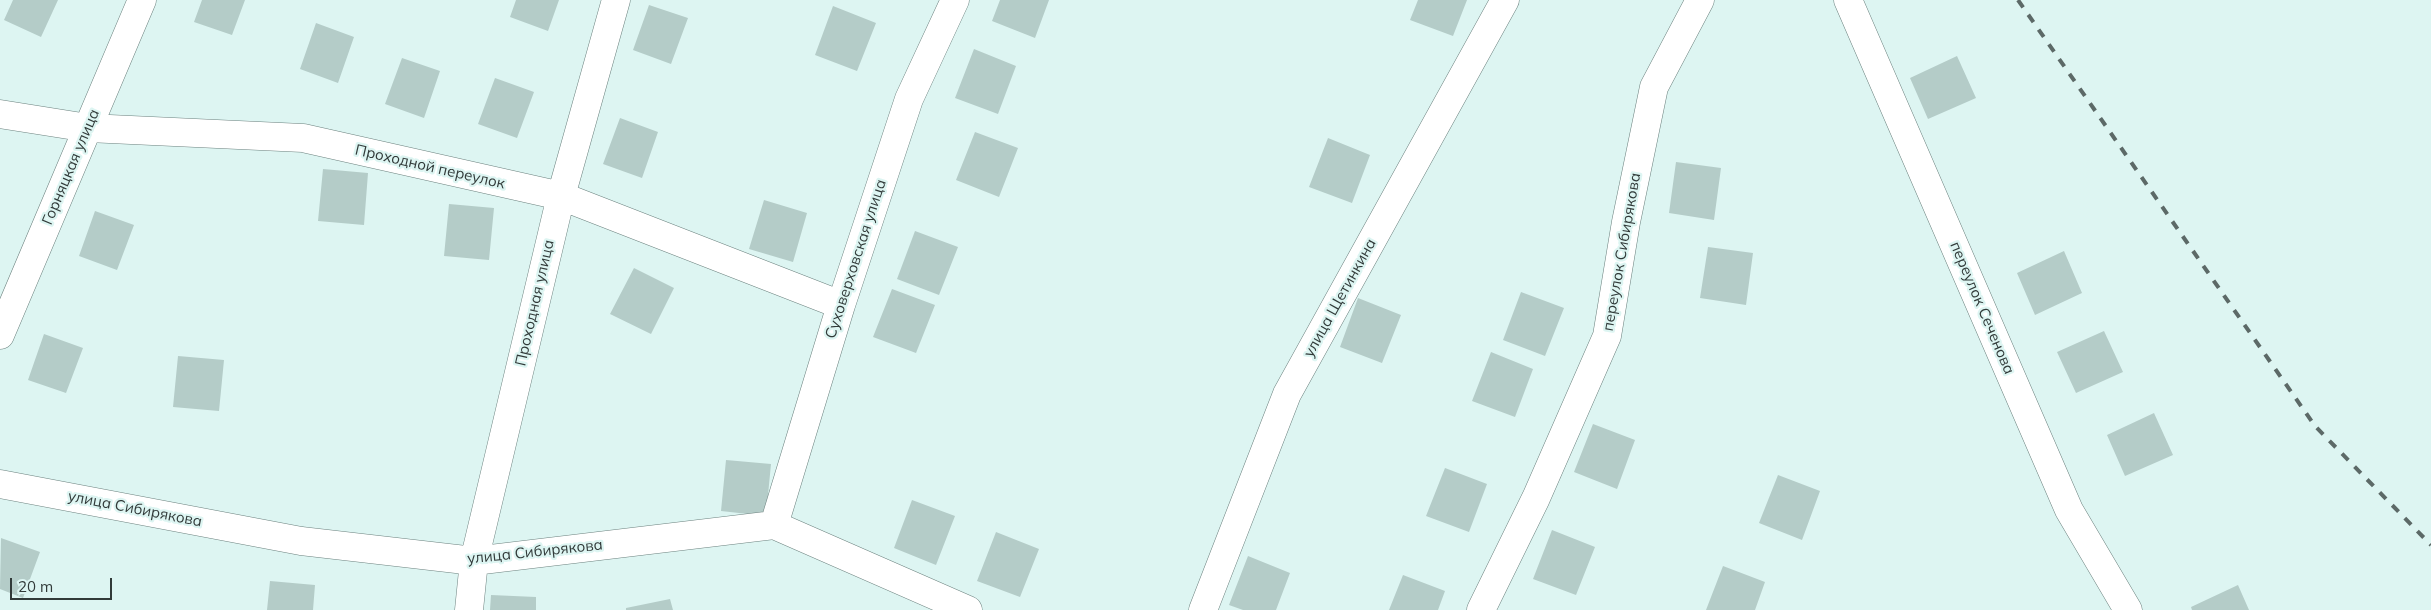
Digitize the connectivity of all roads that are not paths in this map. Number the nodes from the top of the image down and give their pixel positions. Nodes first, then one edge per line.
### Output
1 (142, 0) edge
2 (616, 0) edge
3 (955, 0) edge
4 (1505, 0) edge
5 (1700, 0) edge
6 (1848, 0) edge
7 (0, 114) edge
8 (88, 128) junction
9 (561, 196) junction
10 (841, 304) junction
11 (0, 335) edge
12 (0, 484) edge
13 (774, 525) junction
14 (474, 561) junction
15 (470, 610) edge
16 (968, 610) edge
17 (1203, 610) edge
18 (1481, 610) edge
19 (2128, 610) edge

1 - 8 street, Горняцкая улица
2 - 9 street, Проходная улица
3 - 10 street, Суховерховская улица
4 - 17 street, улица Щетинкина
5 - 18 street, переулок Сибирякова
6 - 19 street, переулок Сеченова
7 - 8 street, Проходной переулок
8 - 9 street, Проходной переулок
8 - 11 street, Горняцкая улица
9 - 10 street, Проходной переулок
9 - 14 street, Проходная улица
10 - 13 street, Суховерховская улица
12 - 14 street, улица Сибирякова
13 - 14 street, улица Сибирякова
13 - 16 street
14 - 15 street, Проходная улица

